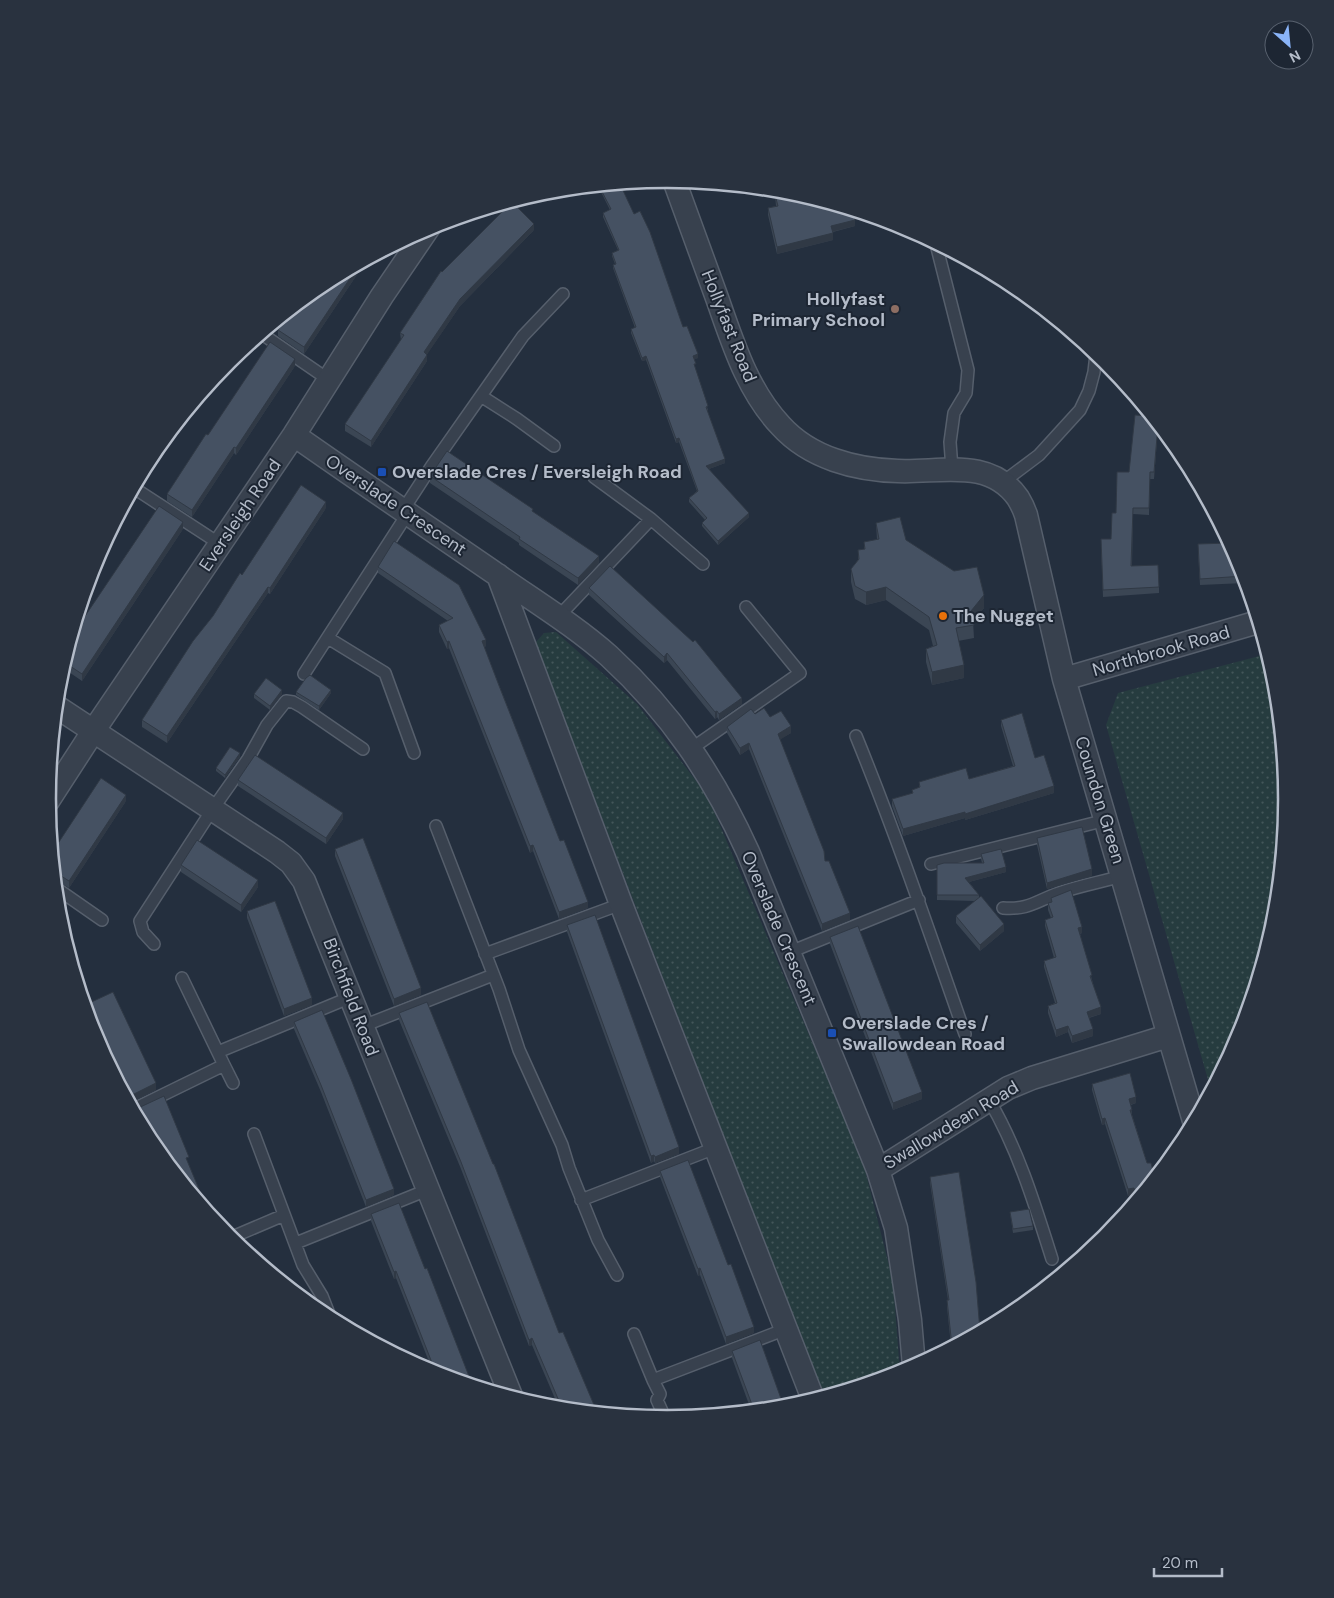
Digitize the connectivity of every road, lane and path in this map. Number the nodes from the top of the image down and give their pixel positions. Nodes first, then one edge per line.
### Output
1 (677, 189) edge
2 (419, 241) edge
3 (938, 251) edge
4 (563, 294) dead end
5 (267, 337) edge
6 (1095, 363) edge
7 (329, 380) junction
8 (480, 396) junction
9 (294, 436) junction
10 (554, 446) dead end
11 (952, 469) junction
12 (594, 477) dead end
13 (1003, 482) junction
14 (139, 492) edge
15 (405, 512) junction
16 (651, 519) junction
17 (220, 544) junction
18 (703, 564) dead end
19 (498, 576) junction
20 (746, 607) dead end
21 (559, 616) junction
22 (1252, 624) edge
23 (328, 638) junction
24 (304, 674) dead end
25 (1064, 679) junction
26 (63, 710) edge
27 (94, 730) junction
28 (856, 736) dead end
29 (363, 749) dead end
30 (691, 749) junction
31 (414, 752) dead end
32 (57, 788) edge
33 (212, 810) junction
34 (1106, 820) junction
35 (436, 826) dead end
36 (931, 864) dead end
37 (1122, 876) junction
38 (64, 893) edge
39 (918, 900) junction
40 (621, 904) junction
41 (1004, 908) dead end
42 (102, 920) dead end
43 (154, 944) dead end
44 (790, 952) junction
45 (485, 954) junction
46 (493, 975) junction
47 (182, 978) dead end
48 (351, 997) junction
49 (363, 1026) junction
50 (964, 1034) dead end
51 (1168, 1036) junction
52 (218, 1052) junction
53 (224, 1065) junction
54 (233, 1083) dead end
55 (990, 1100) junction
56 (140, 1107) edge
57 (1191, 1112) edge
58 (254, 1134) dead end
59 (715, 1148) junction
60 (878, 1170) junction
61 (427, 1190) junction
62 (581, 1200) junction
63 (284, 1215) junction
64 (239, 1234) edge
65 (296, 1243) junction
66 (1052, 1259) dead end
67 (617, 1275) dead end
68 (326, 1306) edge
69 (786, 1329) junction
70 (634, 1334) dead end
71 (913, 1358) edge
72 (653, 1380) junction
73 (508, 1389) edge
74 (811, 1392) edge
75 (660, 1410) edge

1 - 11 street, Hollyfast Road
2 - 7 street, Eversleigh Road
3 - 11 lane
4 - 8 lane
5 - 7 lane
6 - 13 lane
7 - 9 street, Eversleigh Road
8 - 10 lane
8 - 15 lane
9 - 15 street, Overslade Crescent
9 - 17 street, Eversleigh Road
11 - 13 street, Hollyfast Road
12 - 16 lane
13 - 25 street, Coundon Green
14 - 17 lane
15 - 19 street, Overslade Crescent
15 - 23 lane
16 - 18 lane
16 - 21 lane
17 - 27 street, Eversleigh Road
19 - 21 street, Overslade Crescent
19 - 40 street
20 - 30 lane
21 - 30 street, Overslade Crescent
22 - 25 street, Northbrook Road
23 - 24 lane
23 - 31 lane
25 - 34 street, Coundon Green
26 - 27 street, Birchfield Road
27 - 32 street, Eversleigh Road
27 - 33 street, Birchfield Road
28 - 39 lane
29 - 33 lane
30 - 44 street, Overslade Crescent
33 - 43 lane
33 - 48 street, Birchfield Road
34 - 36 lane
34 - 37 street, Coundon Green
35 - 45 lane
37 - 41 lane
37 - 51 street, Coundon Green
38 - 42 lane
39 - 44 lane
39 - 50 lane
40 - 45 lane
40 - 59 street
44 - 60 street, Overslade Crescent
45 - 46 lane
46 - 49 lane
46 - 62 lane
47 - 52 lane
48 - 49 street, Birchfield Road
48 - 52 lane
49 - 61 street, Birchfield Road
51 - 55 street, Swallowdean Road
51 - 57 street, Coundon Green
52 - 53 lane
53 - 54 lane
53 - 56 lane
55 - 60 street, Swallowdean Road
55 - 66 lane
58 - 63 lane
59 - 62 lane
59 - 69 street
60 - 71 street, Overslade Crescent
61 - 65 lane
61 - 73 street, Birchfield Road
62 - 67 lane
63 - 64 lane
63 - 65 lane
65 - 68 lane
69 - 72 lane
69 - 74 street
70 - 72 lane
72 - 75 lane

